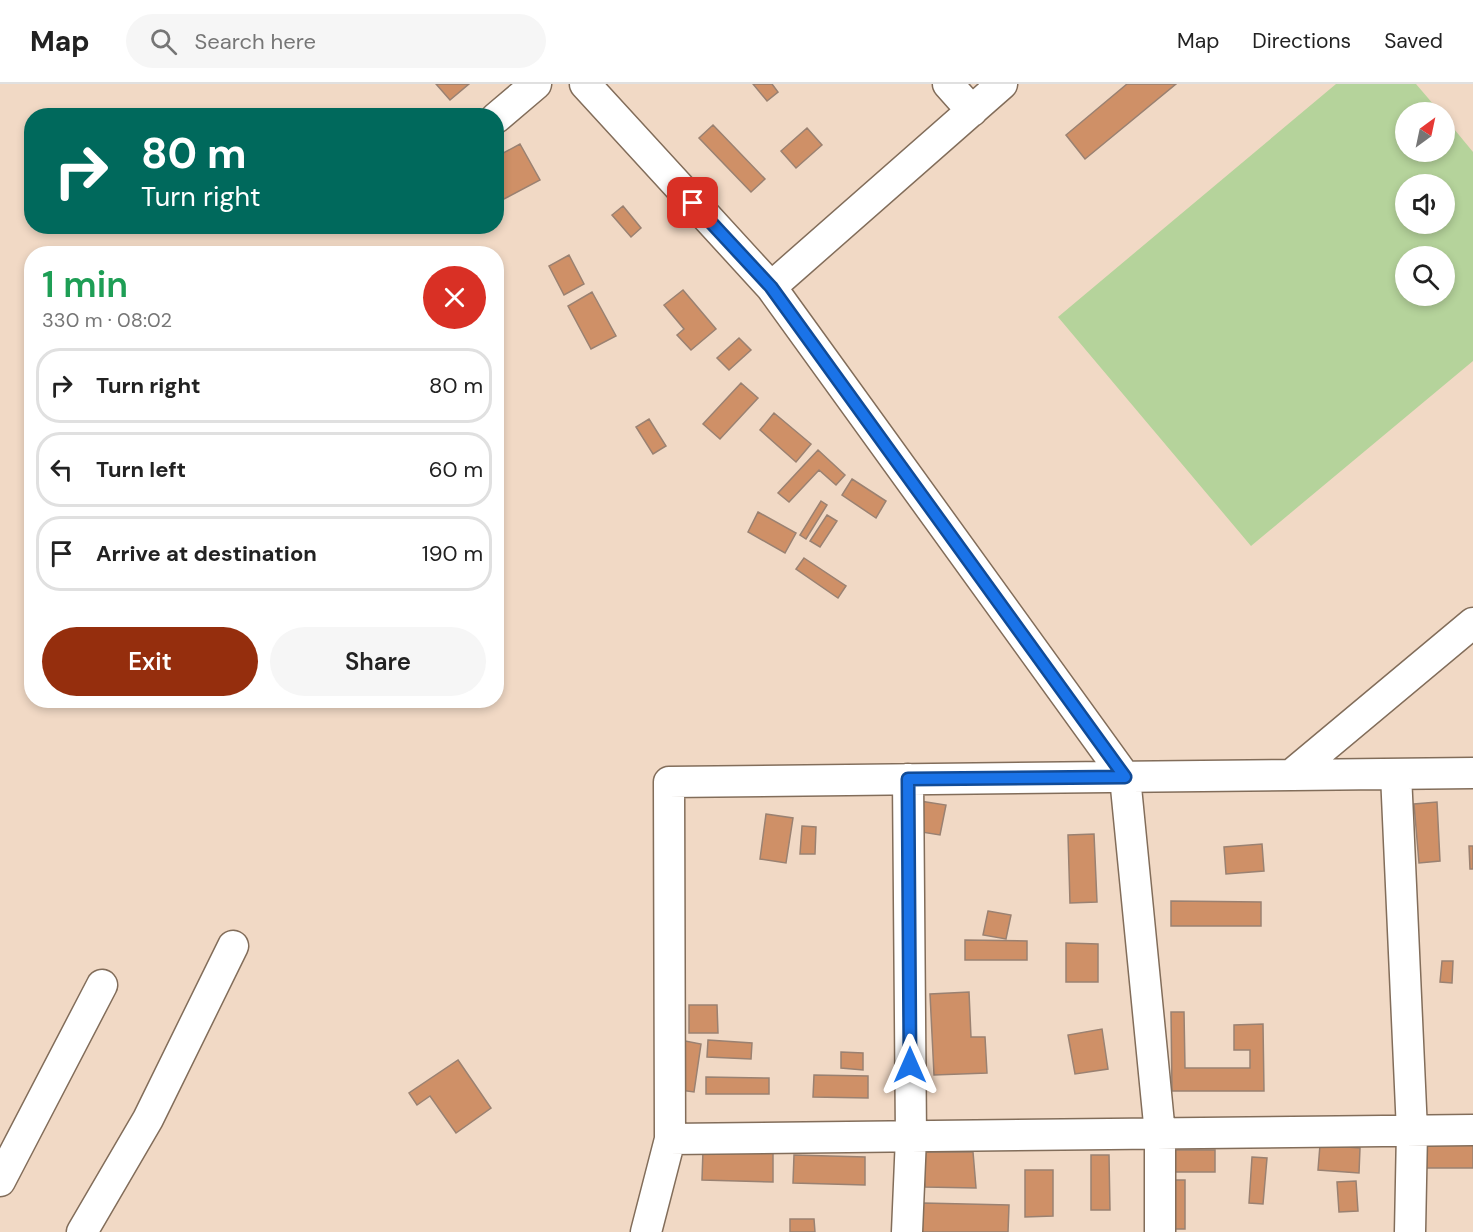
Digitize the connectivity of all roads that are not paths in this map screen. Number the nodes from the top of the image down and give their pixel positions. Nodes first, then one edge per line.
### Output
1 (536, 84) edge
2 (585, 84) edge
3 (948, 84) edge
4 (1002, 84) edge
5 (504, 111) edge
6 (972, 111) junction
7 (771, 287) junction
8 (1473, 623) edge
9 (1473, 773) edge
10 (1396, 774) junction
11 (1291, 775) junction
12 (1125, 777) junction
13 (908, 779) junction
14 (232, 946) dead end
15 (102, 985) dead end
16 (1473, 1130) edge
17 (1412, 1131) junction
18 (1160, 1134) junction
19 (911, 1137) junction
20 (670, 1139) junction
21 (0, 1181) edge
22 (82, 1232) edge
23 (646, 1232) edge
24 (907, 1232) edge
25 (1160, 1232) edge
26 (1410, 1232) edge

1 - 5 street
2 - 7 street
3 - 6 street
4 - 6 street
6 - 7 street
7 - 12 street
8 - 11 street
9 - 10 street
10 - 11 street
10 - 17 street
11 - 12 street
12 - 13 street
12 - 18 street
13 - 19 street
13 - 20 street
14 - 22 street
15 - 21 street
16 - 17 street
17 - 18 street
17 - 26 street
18 - 19 street
18 - 25 street
19 - 20 street
19 - 24 street
20 - 23 street

